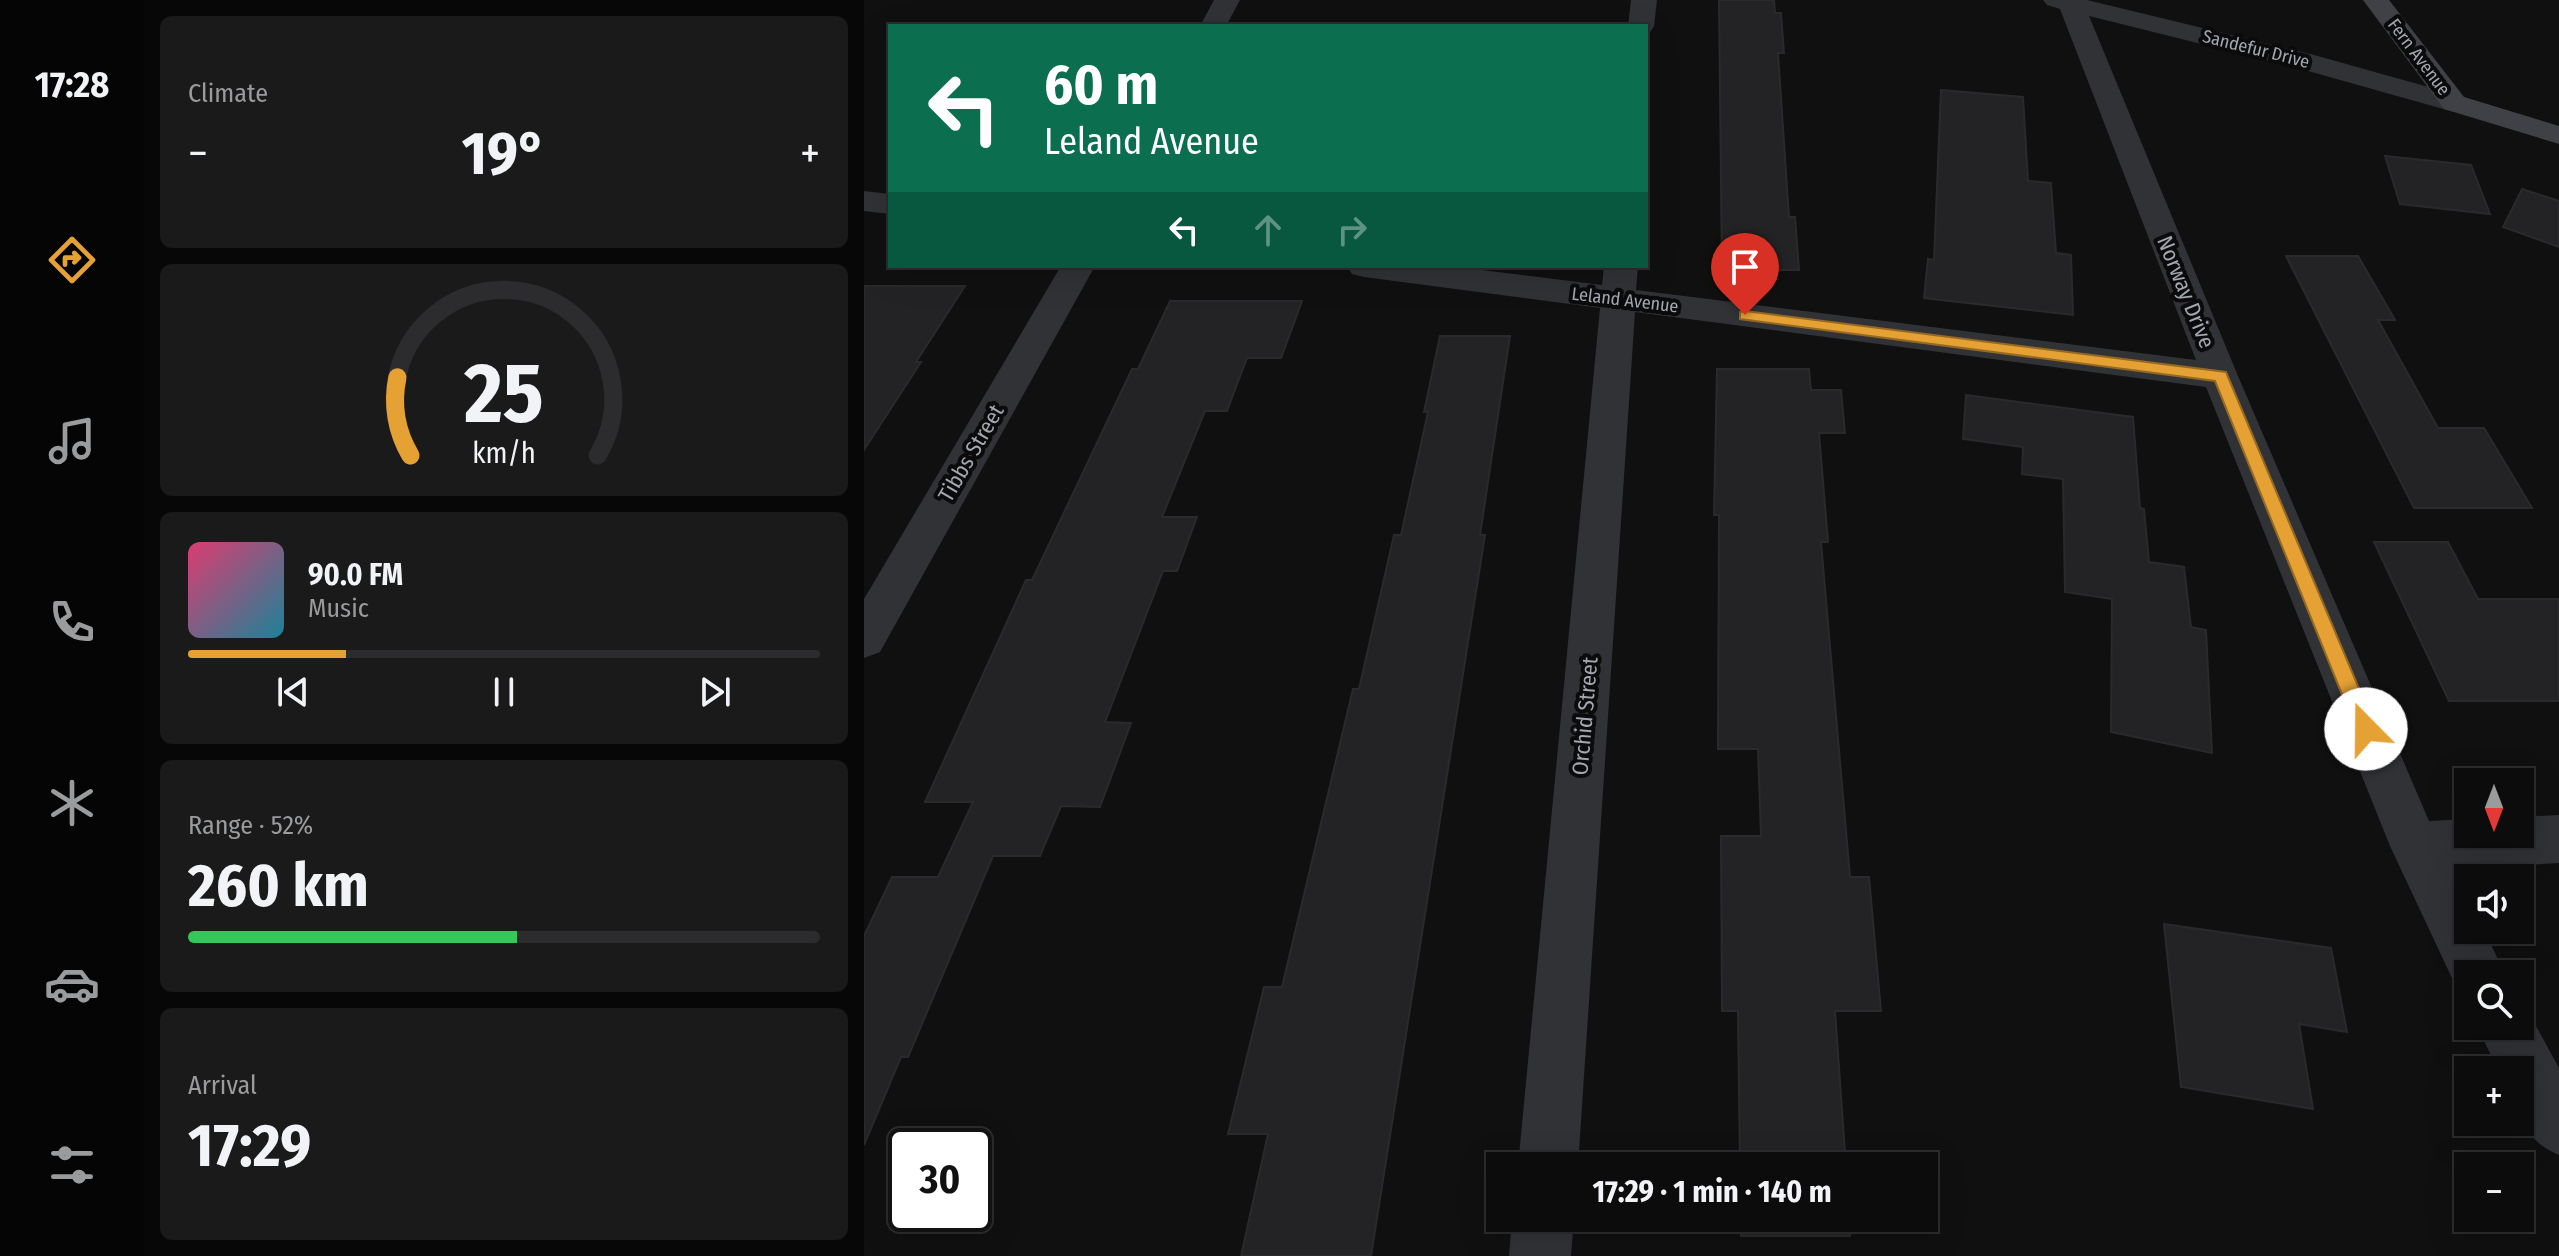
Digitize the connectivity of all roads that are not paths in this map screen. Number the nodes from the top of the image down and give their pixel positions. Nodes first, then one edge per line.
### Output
1 (1227, 0) edge
2 (1644, 0) edge
3 (2376, 0) edge
4 (2064, 2) edge
5 (1214, 24) edge
6 (1641, 24) edge
7 (2454, 103) junction
8 (2559, 135) edge
9 (864, 201) edge
10 (888, 204) edge
11 (1077, 268) edge
12 (1394, 268) edge
13 (1620, 283) edge
14 (2220, 376) junction
15 (864, 639) edge
16 (2559, 839) edge
17 (2415, 846) junction
18 (2471, 960) edge
19 (2513, 1040) edge
20 (2559, 1126) edge
21 (1549, 1152) edge
22 (1542, 1232) edge
23 (1540, 1256) edge

1 - 5 street
2 - 6 street
3 - 7 street, Fern Avenue
4 - 7 street, Sandefur Drive
4 - 14 street, Norway Drive
7 - 8 street, Fern Avenue
9 - 10 street
11 - 15 street, Tibbs Street
12 - 13 street, Leland Avenue
13 - 14 street, Leland Avenue
13 - 21 street, Orchid Street
14 - 17 street, Norway Drive
16 - 17 street
17 - 18 street, Norway Drive
19 - 20 street
22 - 23 street

